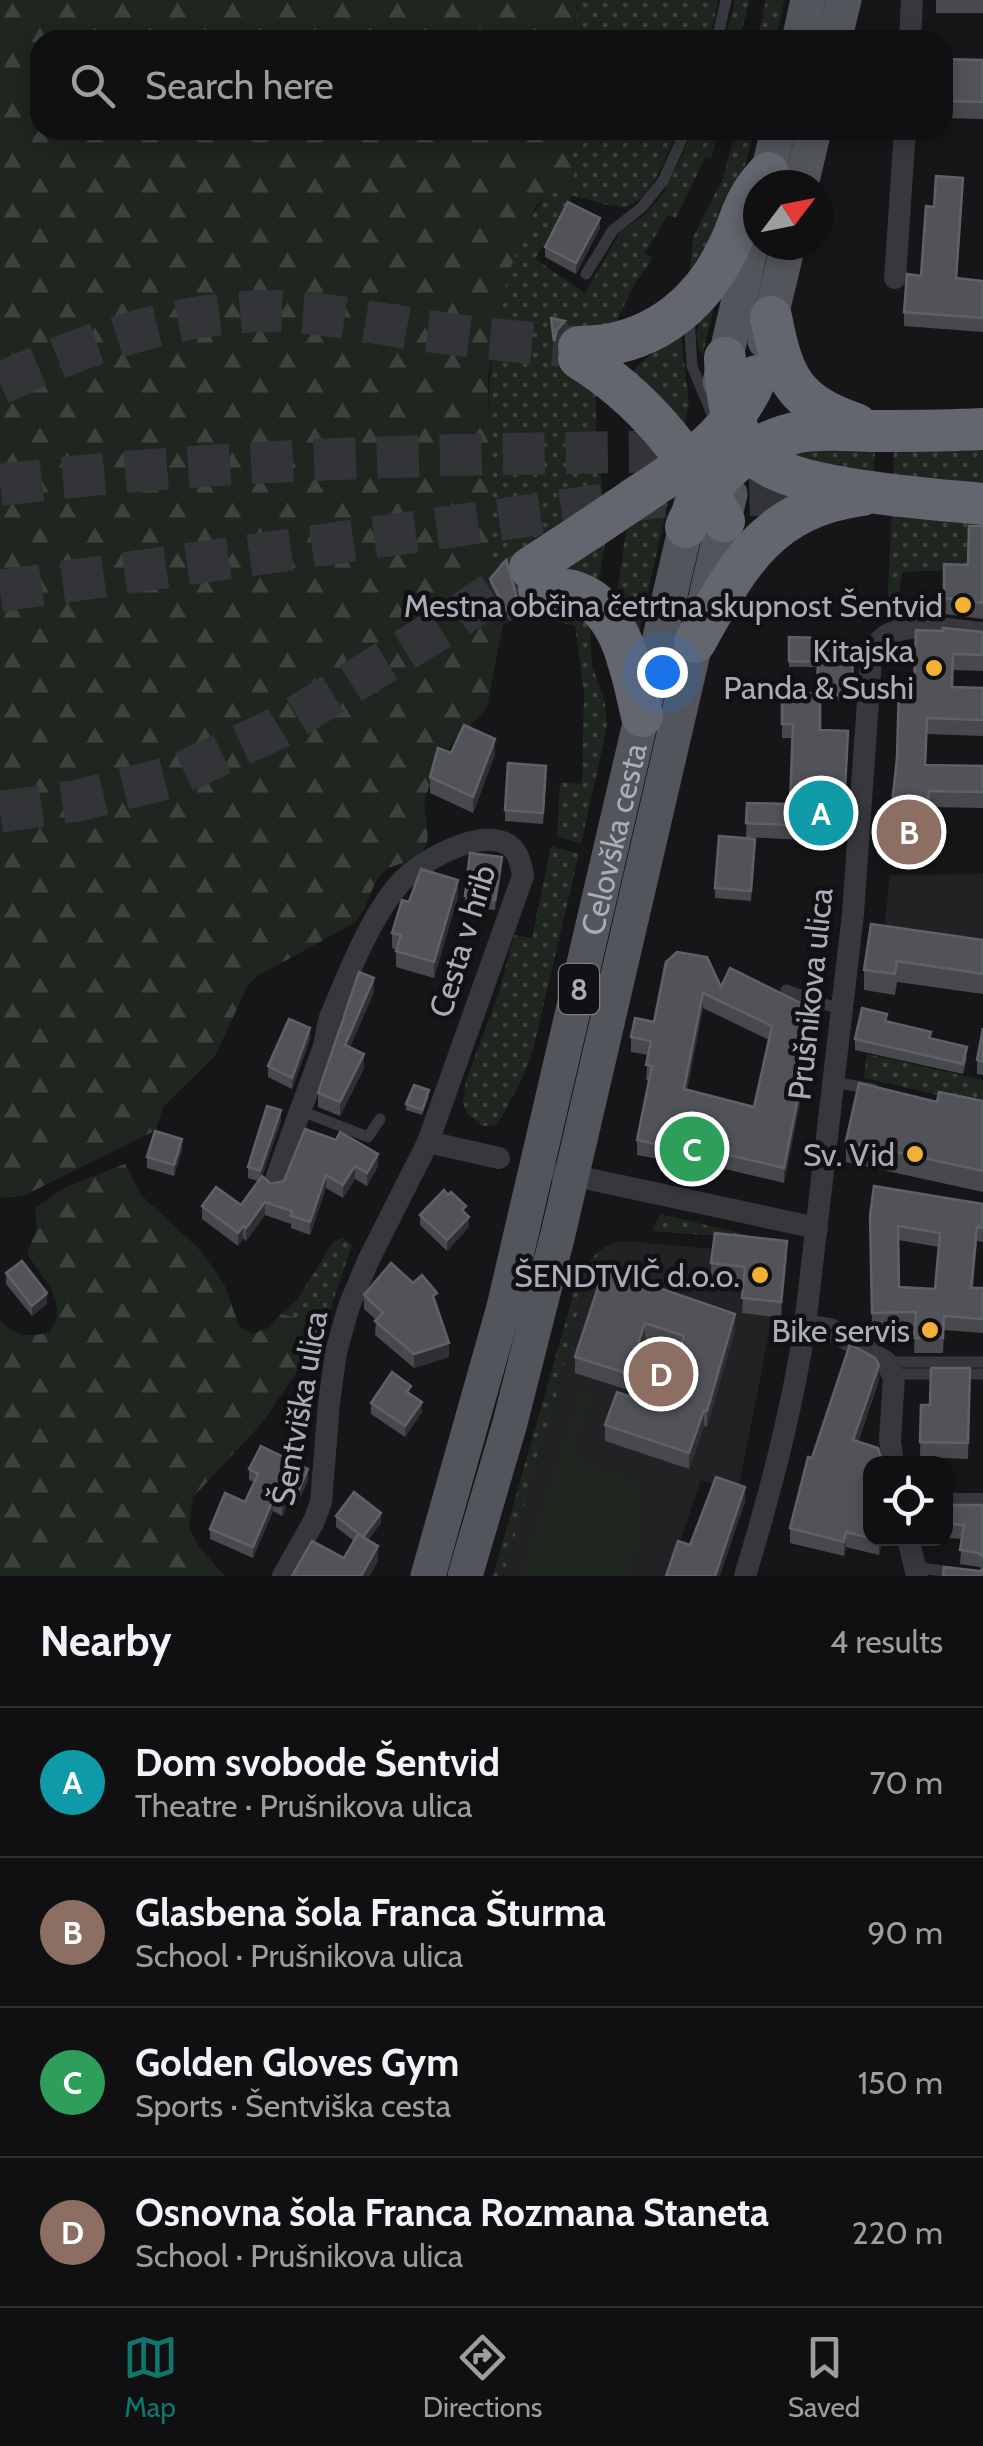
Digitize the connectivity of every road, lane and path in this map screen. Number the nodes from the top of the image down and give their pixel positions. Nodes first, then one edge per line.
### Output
1 (726, 0) edge
2 (844, 0) edge
3 (912, 0) edge
4 (719, 30) edge
5 (836, 30) edge
6 (910, 30) edge
7 (681, 140) edge
8 (778, 140) edge
9 (807, 140) edge
10 (904, 140) edge
11 (778, 170) edge
12 (786, 170) edge
13 (743, 207) edge
14 (753, 260) edge
15 (785, 260) edge
16 (586, 274) dead end
17 (894, 278) dead end
18 (694, 299) junction
19 (771, 318) junction
20 (741, 367) junction
21 (983, 429) edge
22 (886, 431) junction
23 (717, 465) junction
24 (883, 494) junction
25 (983, 504) edge
26 (983, 633) edge
27 (695, 642) junction
28 (642, 716) junction
29 (786, 990) dead end
30 (841, 1010) junction
31 (832, 1082) junction
32 (889, 1093) edge
33 (300, 1110) junction
34 (380, 1119) dead end
35 (428, 1142) junction
36 (499, 1158) dead end
37 (554, 1171) junction
38 (275, 1182) edge
39 (816, 1228) junction
40 (805, 1325) junction
41 (983, 1362) edge
42 (889, 1368) junction
43 (983, 1374) edge
44 (893, 1456) edge
45 (953, 1504) edge
46 (983, 1504) edge
47 (910, 1546) edge
48 (916, 1571) edge
49 (283, 1576) edge
50 (428, 1576) edge
51 (465, 1576) edge
52 (745, 1576) edge
53 (977, 1576) edge

1 - 4 lane
2 - 5 main road
3 - 6 street
7 - 16 lane
8 - 11 main road
9 - 12 main road
10 - 17 street
13 - 18 highway
14 - 20 main road
15 - 19 main road
18 - 23 lane
18 - 23 highway
19 - 20 main road
19 - 22 highway
20 - 23 highway
21 - 22 highway
22 - 23 highway
23 - 24 highway
23 - 27 main road, Celovška cesta
23 - 28 main road, Celovška cesta / 8
23 - 28 highway, bridge
24 - 25 highway
24 - 27 highway
26 - 30 street, Prušnikova ulica
27 - 37 main road, Celovška cesta / 8
28 - 37 main road, Celovška cesta / 8
29 - 30 lane
30 - 31 street, Prušnikova ulica
31 - 32 lane
31 - 39 street, Prušnikova ulica
33 - 34 lane
33 - 35 street, Cesta v hrib
33 - 38 street, Cesta v hrib
35 - 36 street
35 - 49 street, Šentviška ulica
37 - 39 street
37 - 50 main road, Celovška cesta / 8
37 - 51 main road, Celovška cesta / 8
39 - 40 street, Prušnikova ulica
40 - 42 street
40 - 52 street, Prušnikova ulica
41 - 42 lane
42 - 43 lane
42 - 44 street
45 - 46 street
47 - 48 street
48 - 53 lane

